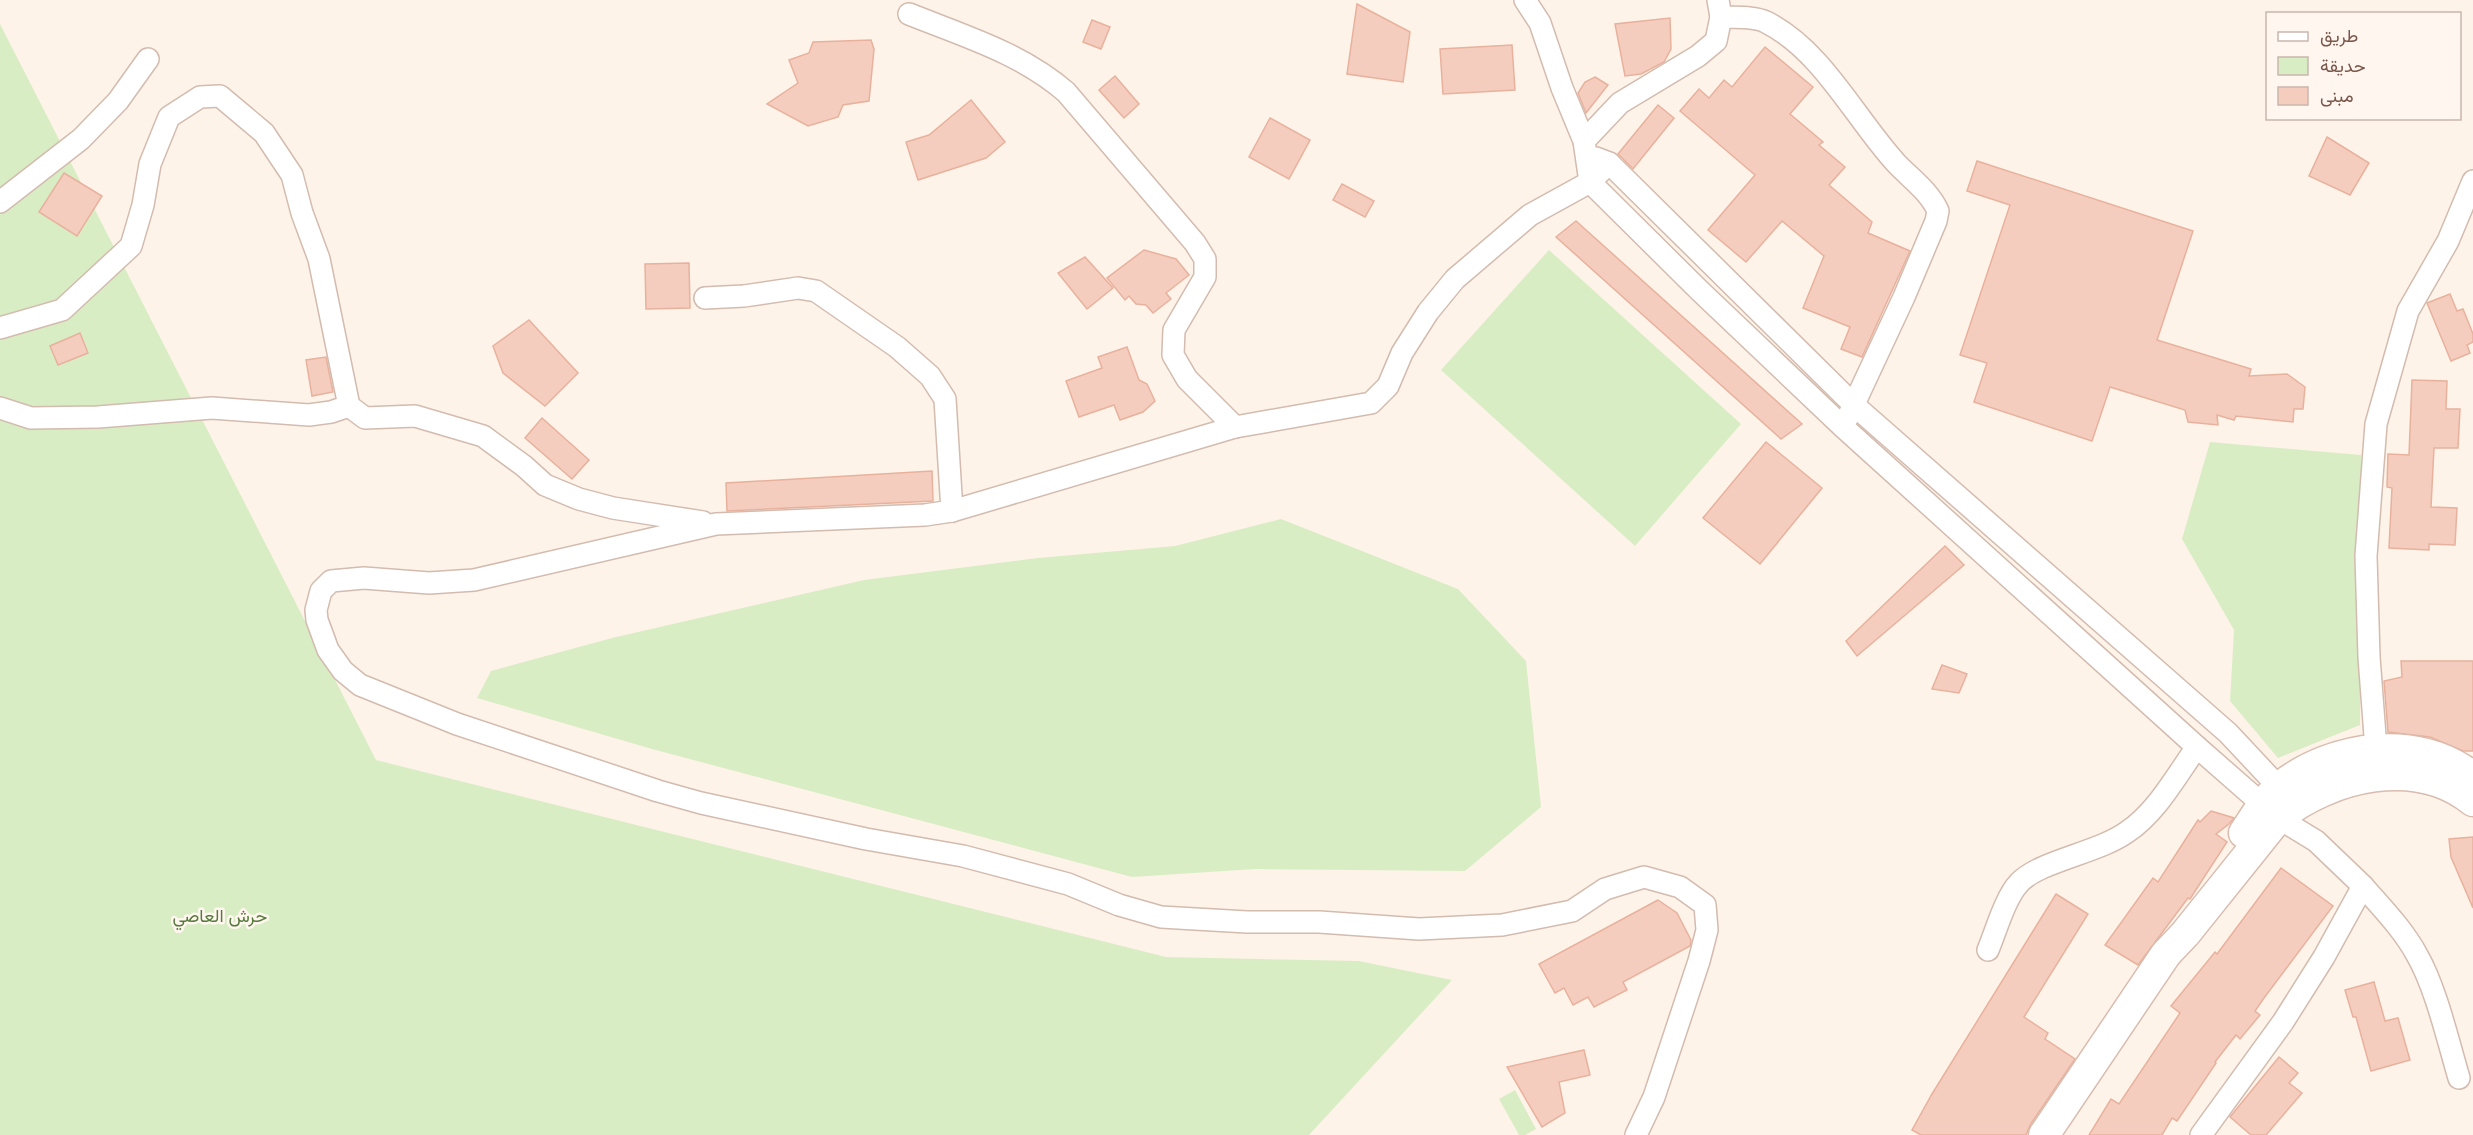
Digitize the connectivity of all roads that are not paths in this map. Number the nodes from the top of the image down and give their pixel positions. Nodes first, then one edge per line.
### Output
1 (1524, 0) edge
2 (1719, 9) edge
3 (909, 14) dead end
4 (148, 59) dead end
5 (1586, 147) junction
6 (1609, 163) junction
7 (1590, 182) junction
8 (2473, 182) edge
9 (0, 202) edge
10 (1717, 271) junction
11 (1700, 291) junction
12 (705, 298) dead end
13 (0, 328) edge
14 (349, 406) junction
15 (1855, 406) junction
16 (0, 408) edge
17 (1842, 426) junction
18 (1234, 427) junction
19 (952, 511) junction
20 (716, 524) junction
21 (2197, 747) junction
22 (2376, 749) junction
23 (2469, 768) edge
24 (2473, 801) edge
25 (2279, 804) junction
26 (2363, 886) junction
27 (1988, 950) dead end
28 (2459, 1078) dead end
29 (1636, 1135) edge
30 (2044, 1135) edge
31 (2200, 1135) edge

1 - 5 street
2 - 5 street
2 - 15 street
3 - 18 street
4 - 9 street
5 - 6 street
5 - 7 street
6 - 7 street
6 - 10 street
7 - 11 street
7 - 18 street
8 - 22 street
10 - 11 street
10 - 15 street
11 - 17 street
12 - 19 street
13 - 14 street
14 - 16 street
14 - 20 street
15 - 17 street
15 - 25 street
17 - 21 street
18 - 19 street
19 - 20 street
20 - 29 street
21 - 25 street
21 - 27 street
22 - 23 street
22 - 25 street
24 - 25 street
25 - 26 street
25 - 30 street
26 - 28 street
26 - 31 street

